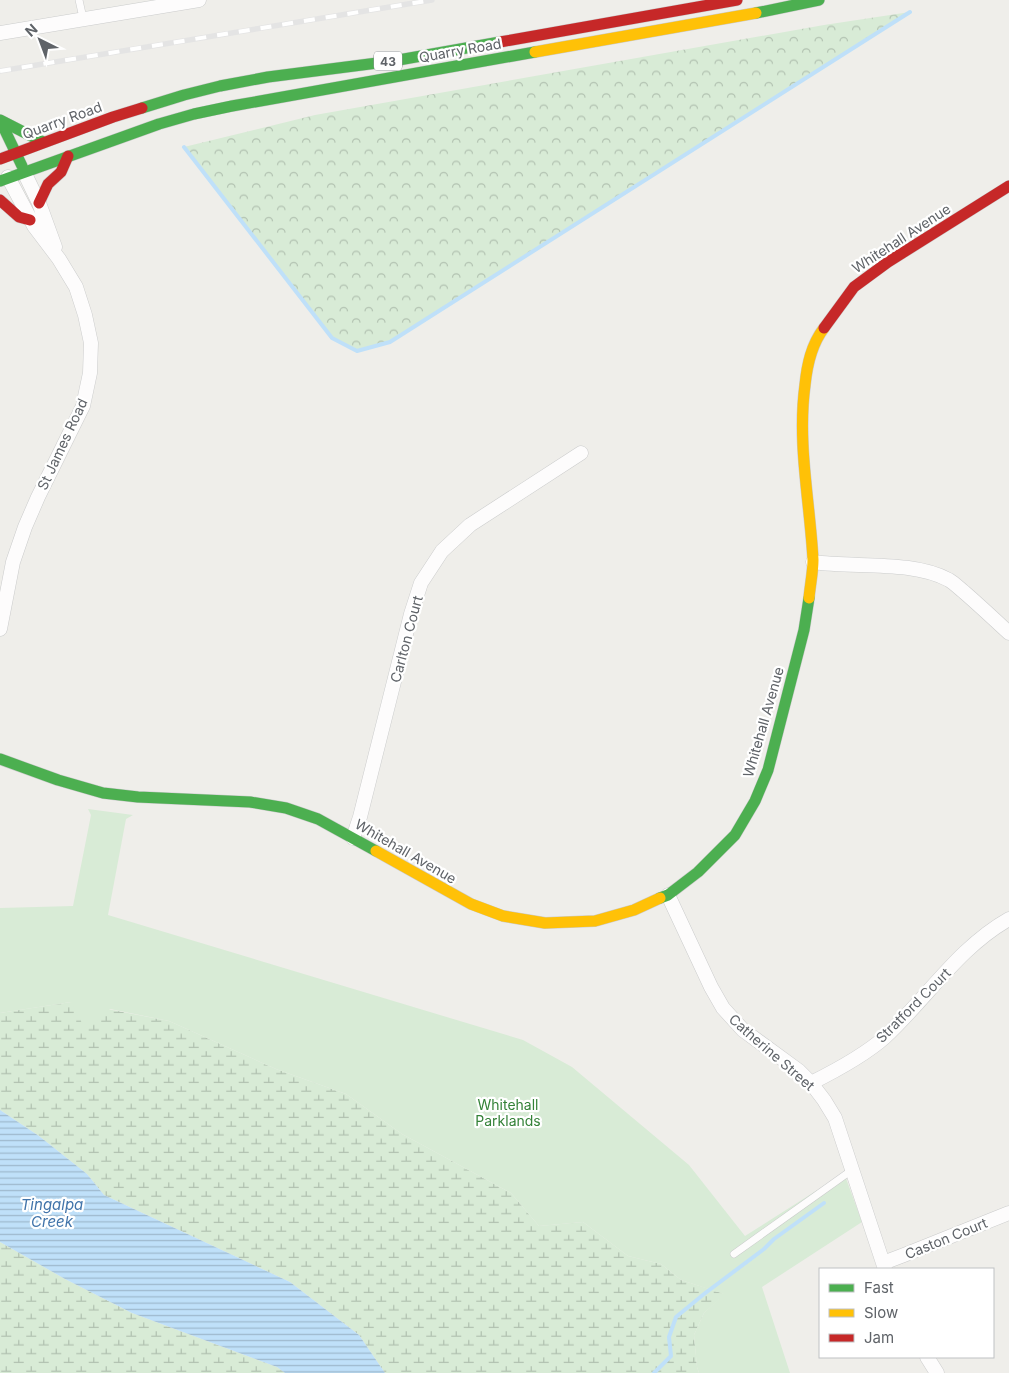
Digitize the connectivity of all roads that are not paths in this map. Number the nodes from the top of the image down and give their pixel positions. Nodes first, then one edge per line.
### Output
1 (79, 0) edge
2 (738, 0) edge
3 (819, 0) edge
4 (191, 1) edge
5 (83, 18) junction
6 (0, 33) edge
7 (0, 120) edge
8 (43, 142) junction
9 (15, 153) junction
10 (68, 156) junction
11 (0, 160) edge
12 (24, 172) junction
13 (4, 179) edge
14 (1008, 190) edge
15 (0, 200) edge
16 (39, 203) junction
17 (30, 220) junction
18 (59, 259) junction
19 (581, 453) dead end
20 (813, 562) junction
21 (0, 629) edge
22 (1009, 633) edge
23 (0, 759) edge
24 (353, 838) junction
25 (668, 895) junction
26 (1009, 919) edge
27 (811, 1083) junction
28 (852, 1170) junction
29 (1009, 1213) edge
30 (734, 1254) dead end
31 (884, 1266) edge
32 (928, 1358) edge
33 (937, 1373) edge

1 - 5 lane
2 - 8 main road, Quarry Road / 43
3 - 10 main road, Quarry Road / 43
4 - 5 street
5 - 6 street
7 - 8 main road
7 - 9 main road, St James Road
8 - 9 main road, Quarry Road / 43
9 - 11 main road, 43
9 - 12 main road, St James Road
10 - 12 main road, Quarry Road / 43
10 - 16 main road
11 - 13 main road
12 - 13 main road, 43
12 - 16 street, St James Road
13 - 17 street, St James Road
14 - 20 main road, Whitehall Avenue
15 - 17 main road
16 - 18 street, St James Road
17 - 18 street, St James Road
18 - 21 street, St James Road
19 - 24 street, Carlton Court
20 - 22 street
20 - 25 main road, Whitehall Avenue
23 - 24 main road, Whitehall Avenue
24 - 25 main road, Whitehall Avenue
25 - 27 street, Catherine Street
26 - 27 street, Stratford Court
27 - 28 street, Catherine Street
28 - 30 lane
28 - 31 street, Catherine Street
29 - 31 street, Caston Court
32 - 33 street

